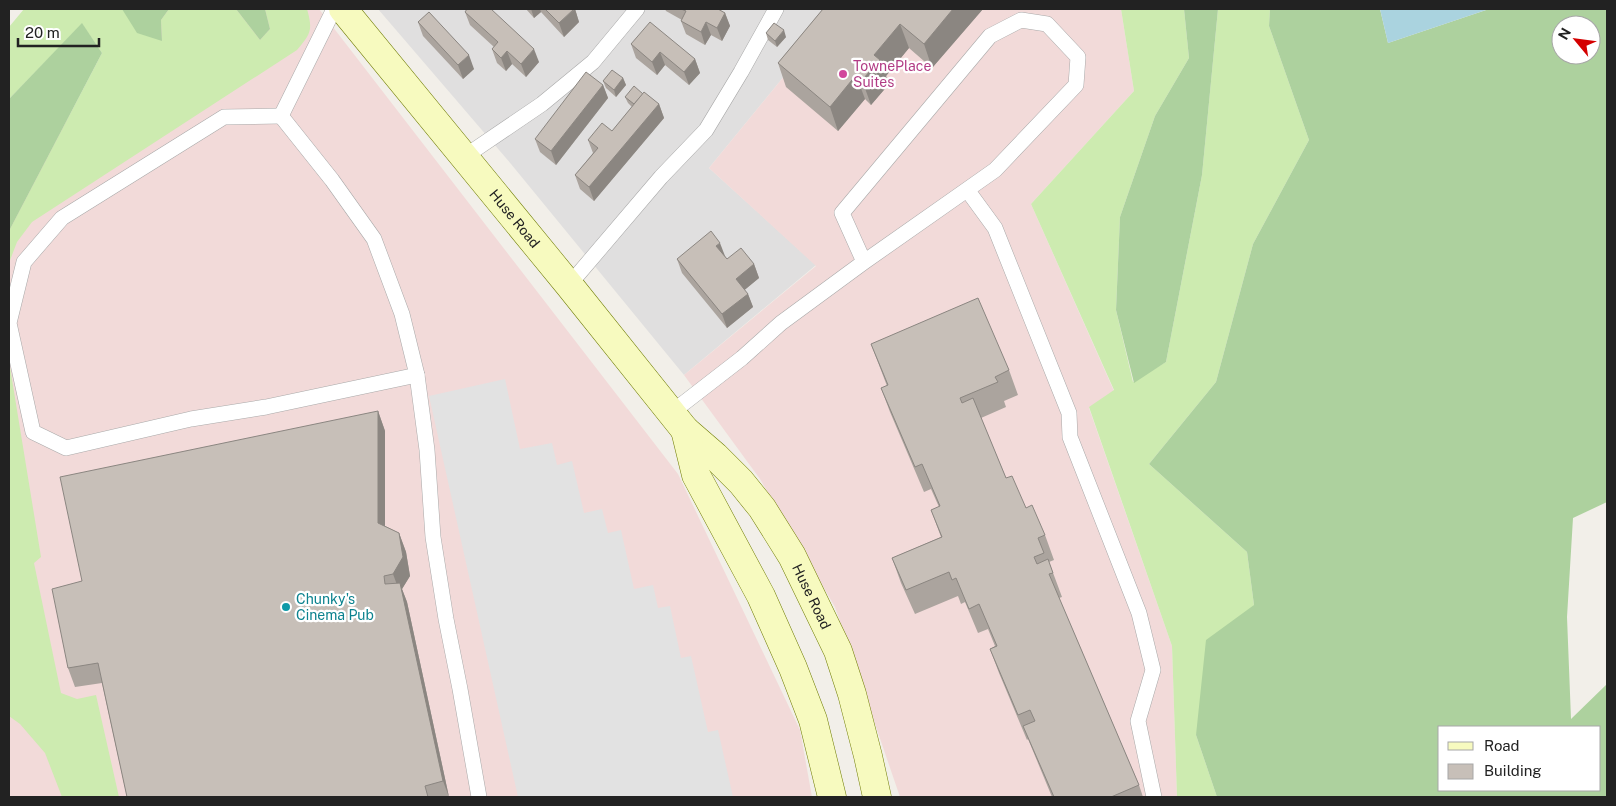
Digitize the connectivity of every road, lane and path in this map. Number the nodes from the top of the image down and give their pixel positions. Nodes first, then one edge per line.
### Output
1 (334, 9) edge
2 (343, 9) edge
3 (637, 9) edge
4 (776, 9) edge
5 (282, 116) junction
6 (464, 157) junction
7 (968, 191) junction
8 (864, 262) junction
9 (569, 285) junction
10 (417, 376) junction
11 (678, 422) junction
12 (479, 797) edge
13 (832, 797) edge
14 (876, 797) edge
15 (1154, 797) edge

1 - 5 lane
2 - 6 street, Huse Road
3 - 6 lane
4 - 9 lane
5 - 10 lane
5 - 10 lane
6 - 9 street, Huse Road
7 - 8 lane
7 - 8 lane
7 - 15 lane
8 - 11 lane
9 - 11 street, Huse Road
10 - 12 lane
11 - 13 street, Huse Road
11 - 14 street, Huse Road

